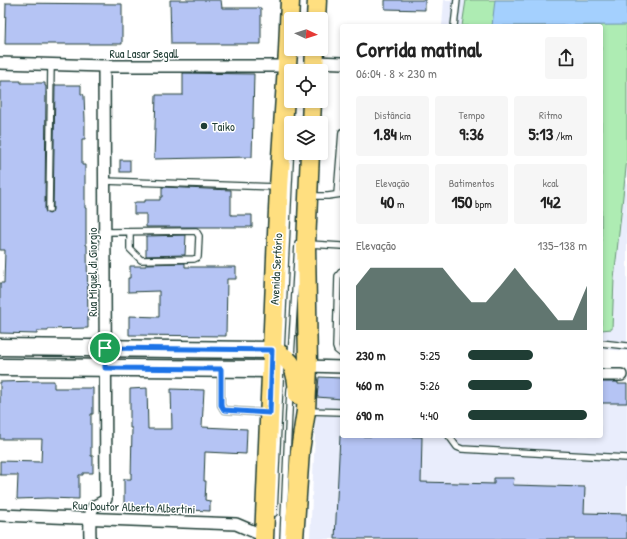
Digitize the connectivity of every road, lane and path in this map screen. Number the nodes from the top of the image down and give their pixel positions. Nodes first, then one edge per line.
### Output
1 (290, 0) edge
2 (317, 0) edge
3 (457, 0) edge
4 (316, 12) edge
5 (454, 24) edge
6 (314, 61) edge
7 (0, 63) edge
8 (340, 63) edge
9 (51, 64) junction
10 (288, 64) edge
11 (104, 66) junction
12 (284, 66) edge
13 (285, 108) edge
14 (290, 160) edge
15 (310, 160) edge
16 (340, 173) edge
17 (104, 181) junction
18 (279, 187) junction
19 (339, 194) edge
20 (308, 196) junction
21 (49, 210) dead end
22 (104, 232) junction
23 (130, 232) junction
24 (302, 241) junction
25 (340, 246) edge
26 (340, 272) edge
27 (603, 343) edge
28 (627, 346) edge
29 (0, 347) edge
30 (105, 348) junction
31 (340, 352) edge
32 (284, 361) junction
33 (308, 366) junction
34 (0, 367) edge
35 (340, 367) edge
36 (105, 368) junction
37 (221, 369) junction
38 (271, 370) junction
39 (603, 375) edge
40 (624, 375) edge
41 (290, 385) dead end
42 (306, 411) junction
43 (340, 412) edge
44 (270, 413) junction
45 (450, 438) edge
46 (300, 451) junction
47 (627, 458) edge
48 (0, 515) edge
49 (274, 516) dead end
50 (90, 519) junction
51 (264, 537) edge
52 (90, 539) edge
53 (283, 539) edge
54 (294, 539) edge

1 - 10 main road, Avenida Sertório
2 - 4 main road
3 - 5 lane
6 - 8 street
7 - 9 street, Rua Lasar Segall
9 - 11 street, Rua Lasar Segall
9 - 21 lane
11 - 12 street, Rua Lasar Segall
11 - 17 street, Rua Miguel di Giorgio
13 - 18 main road, Avenida Sertório
14 - 32 lane
15 - 20 main road
16 - 19 lane
17 - 18 lane
17 - 22 street, Rua Miguel di Giorgio
18 - 32 main road, Avenida Sertório
19 - 20 lane
20 - 24 main road
22 - 23 lane
22 - 30 street, Rua Miguel di Giorgio
23 - 23 lane
24 - 25 lane
24 - 32 lane
24 - 33 main road
26 - 31 lane
27 - 28 lane
29 - 30 street
30 - 32 street
30 - 36 street, Rua Miguel di Giorgio
32 - 38 main road, Avenida Sertório
32 - 46 main road
32 - 49 lane
33 - 35 street
33 - 42 main road
34 - 36 street
36 - 37 street
36 - 50 street, Rua Miguel di Giorgio
37 - 38 street
37 - 44 lane
38 - 44 main road, Avenida Sertório
39 - 40 street
41 - 53 lane
42 - 43 lane
42 - 46 main road
44 - 51 main road, Avenida Sertório
45 - 47 lane
46 - 54 main road
48 - 50 street, Rua Doutor Alberto Albertini
50 - 51 street, Rua Doutor Alberto Albertini
50 - 52 street

